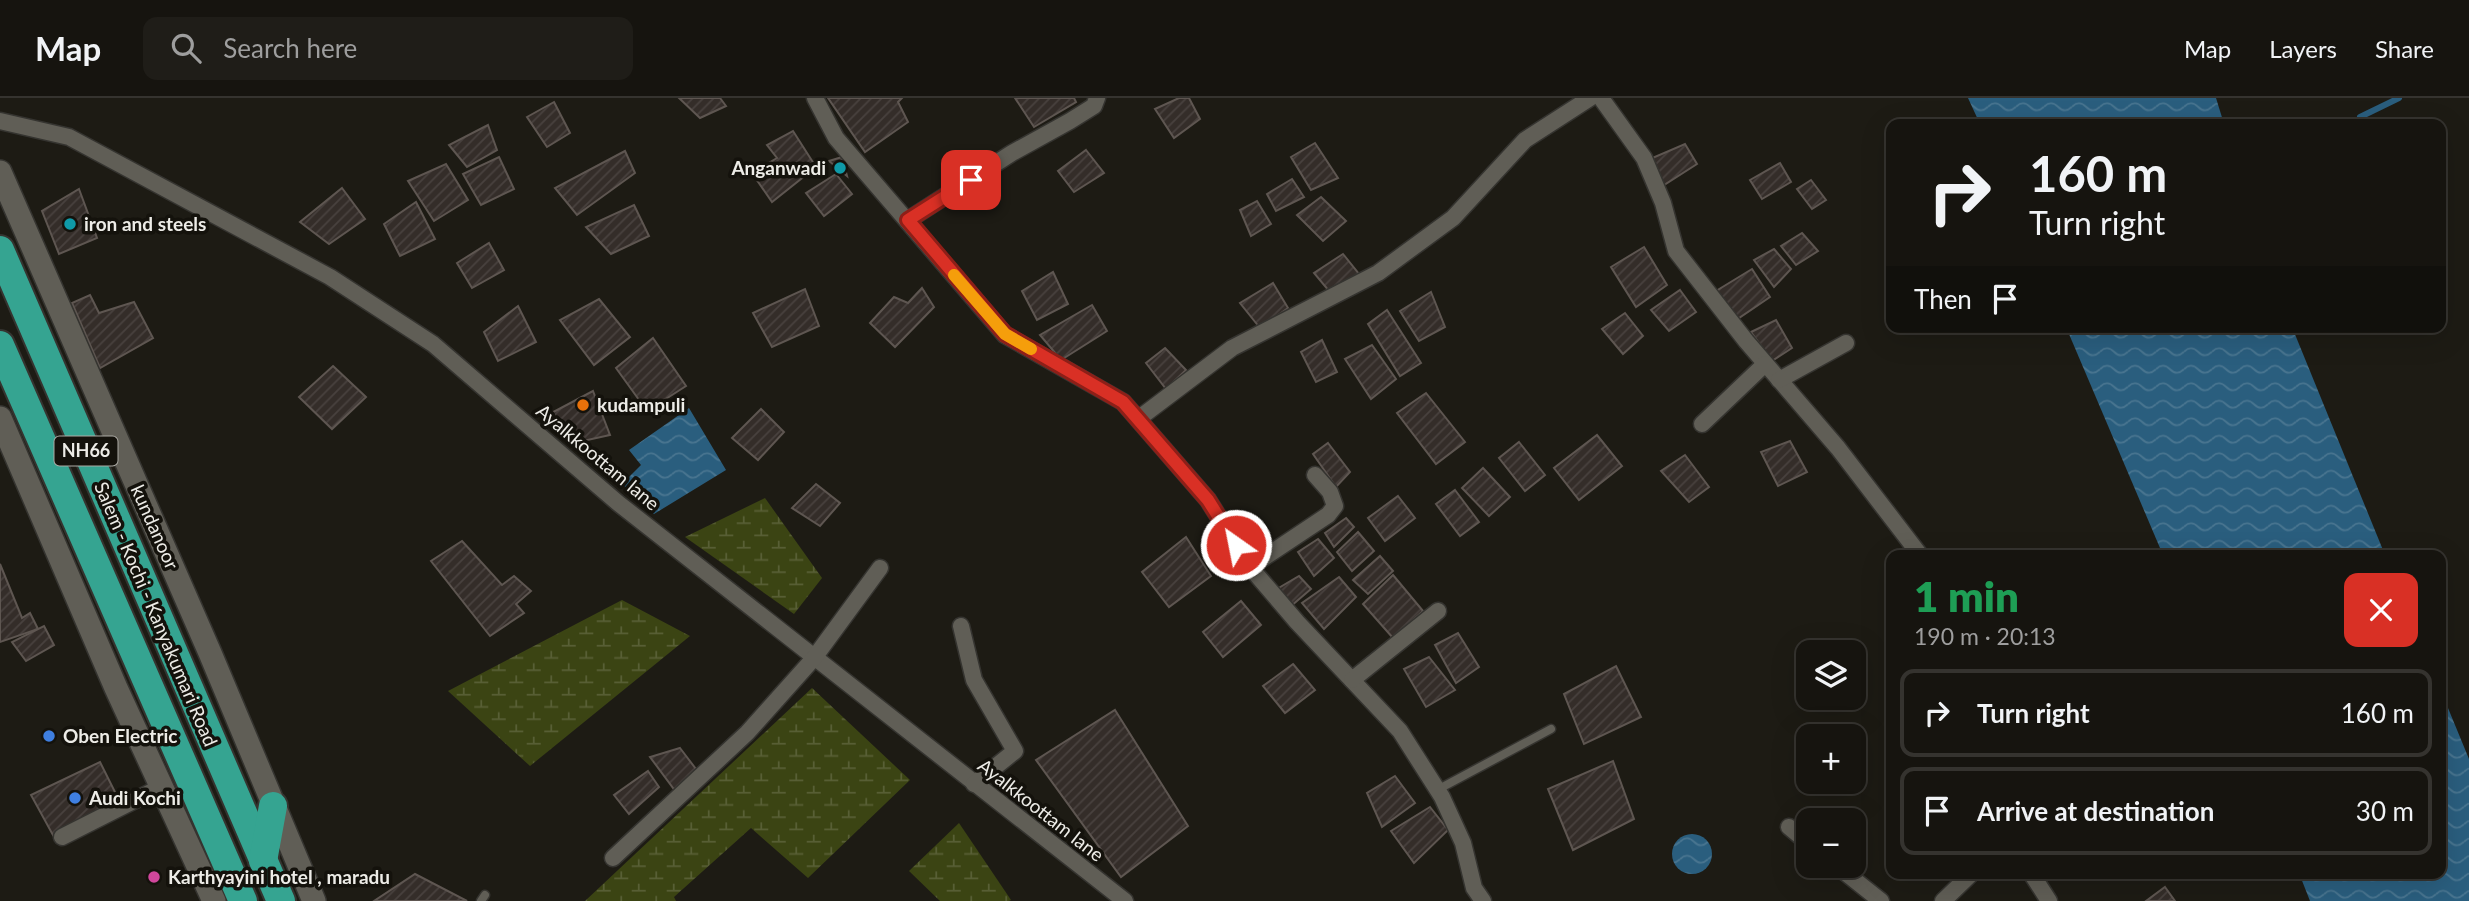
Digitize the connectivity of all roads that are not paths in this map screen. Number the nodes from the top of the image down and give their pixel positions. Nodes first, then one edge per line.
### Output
1 (815, 98) edge
2 (1097, 98) edge
3 (1590, 98) edge
4 (1601, 98) edge
5 (0, 121) edge
6 (0, 172) edge
7 (908, 220) junction
8 (0, 250) edge
9 (1846, 343) dead end
10 (0, 345) edge
11 (1765, 364) junction
12 (1779, 380) junction
13 (0, 418) edge
14 (1138, 419) junction
15 (1702, 424) dead end
16 (1315, 475) dead end
17 (1916, 550) edge
18 (1250, 567) junction
19 (880, 568) dead end
20 (1438, 611) dead end
21 (961, 626) dead end
22 (814, 658) junction
23 (1352, 680) junction
24 (1551, 729) dead end
25 (974, 784) junction
26 (161, 787) junction
27 (1437, 790) junction
28 (273, 806) junction
29 (1788, 827) dead end
30 (1796, 833) edge
31 (62, 837) dead end
32 (613, 858) dead end
33 (264, 861) junction
34 (1853, 878) edge
35 (1966, 879) edge
36 (2035, 879) edge
37 (214, 901) edge
38 (243, 901) edge
39 (281, 901) edge
40 (314, 901) edge
41 (1125, 901) edge
42 (1483, 901) edge
43 (1881, 901) edge
44 (1943, 901) edge
45 (2049, 901) edge

1 - 7 street
2 - 7 street
3 - 14 street
4 - 11 street
5 - 22 street, Ayalkkoottam lane
6 - 28 street, kundanoor
7 - 14 street
8 - 33 highway, Salem - Kochi - Kanyakumari Road / NH66
9 - 12 street
10 - 38 highway, Salem - Kochi - Kanyakumari Road / NH66
11 - 12 street
11 - 15 street
12 - 17 street
13 - 26 street
14 - 18 street
16 - 18 street
18 - 23 street
19 - 22 street
20 - 23 street
21 - 25 street
22 - 25 street, Ayalkkoottam lane
22 - 32 street
23 - 27 street
24 - 27 lane
25 - 41 street, Ayalkkoottam lane
26 - 31 street
26 - 37 street
27 - 42 street
28 - 33 highway
28 - 40 street, kundanoor
29 - 30 street
33 - 39 highway, Salem - Kochi - Kanyakumari Road / NH66
34 - 43 street
35 - 44 street
36 - 45 street

